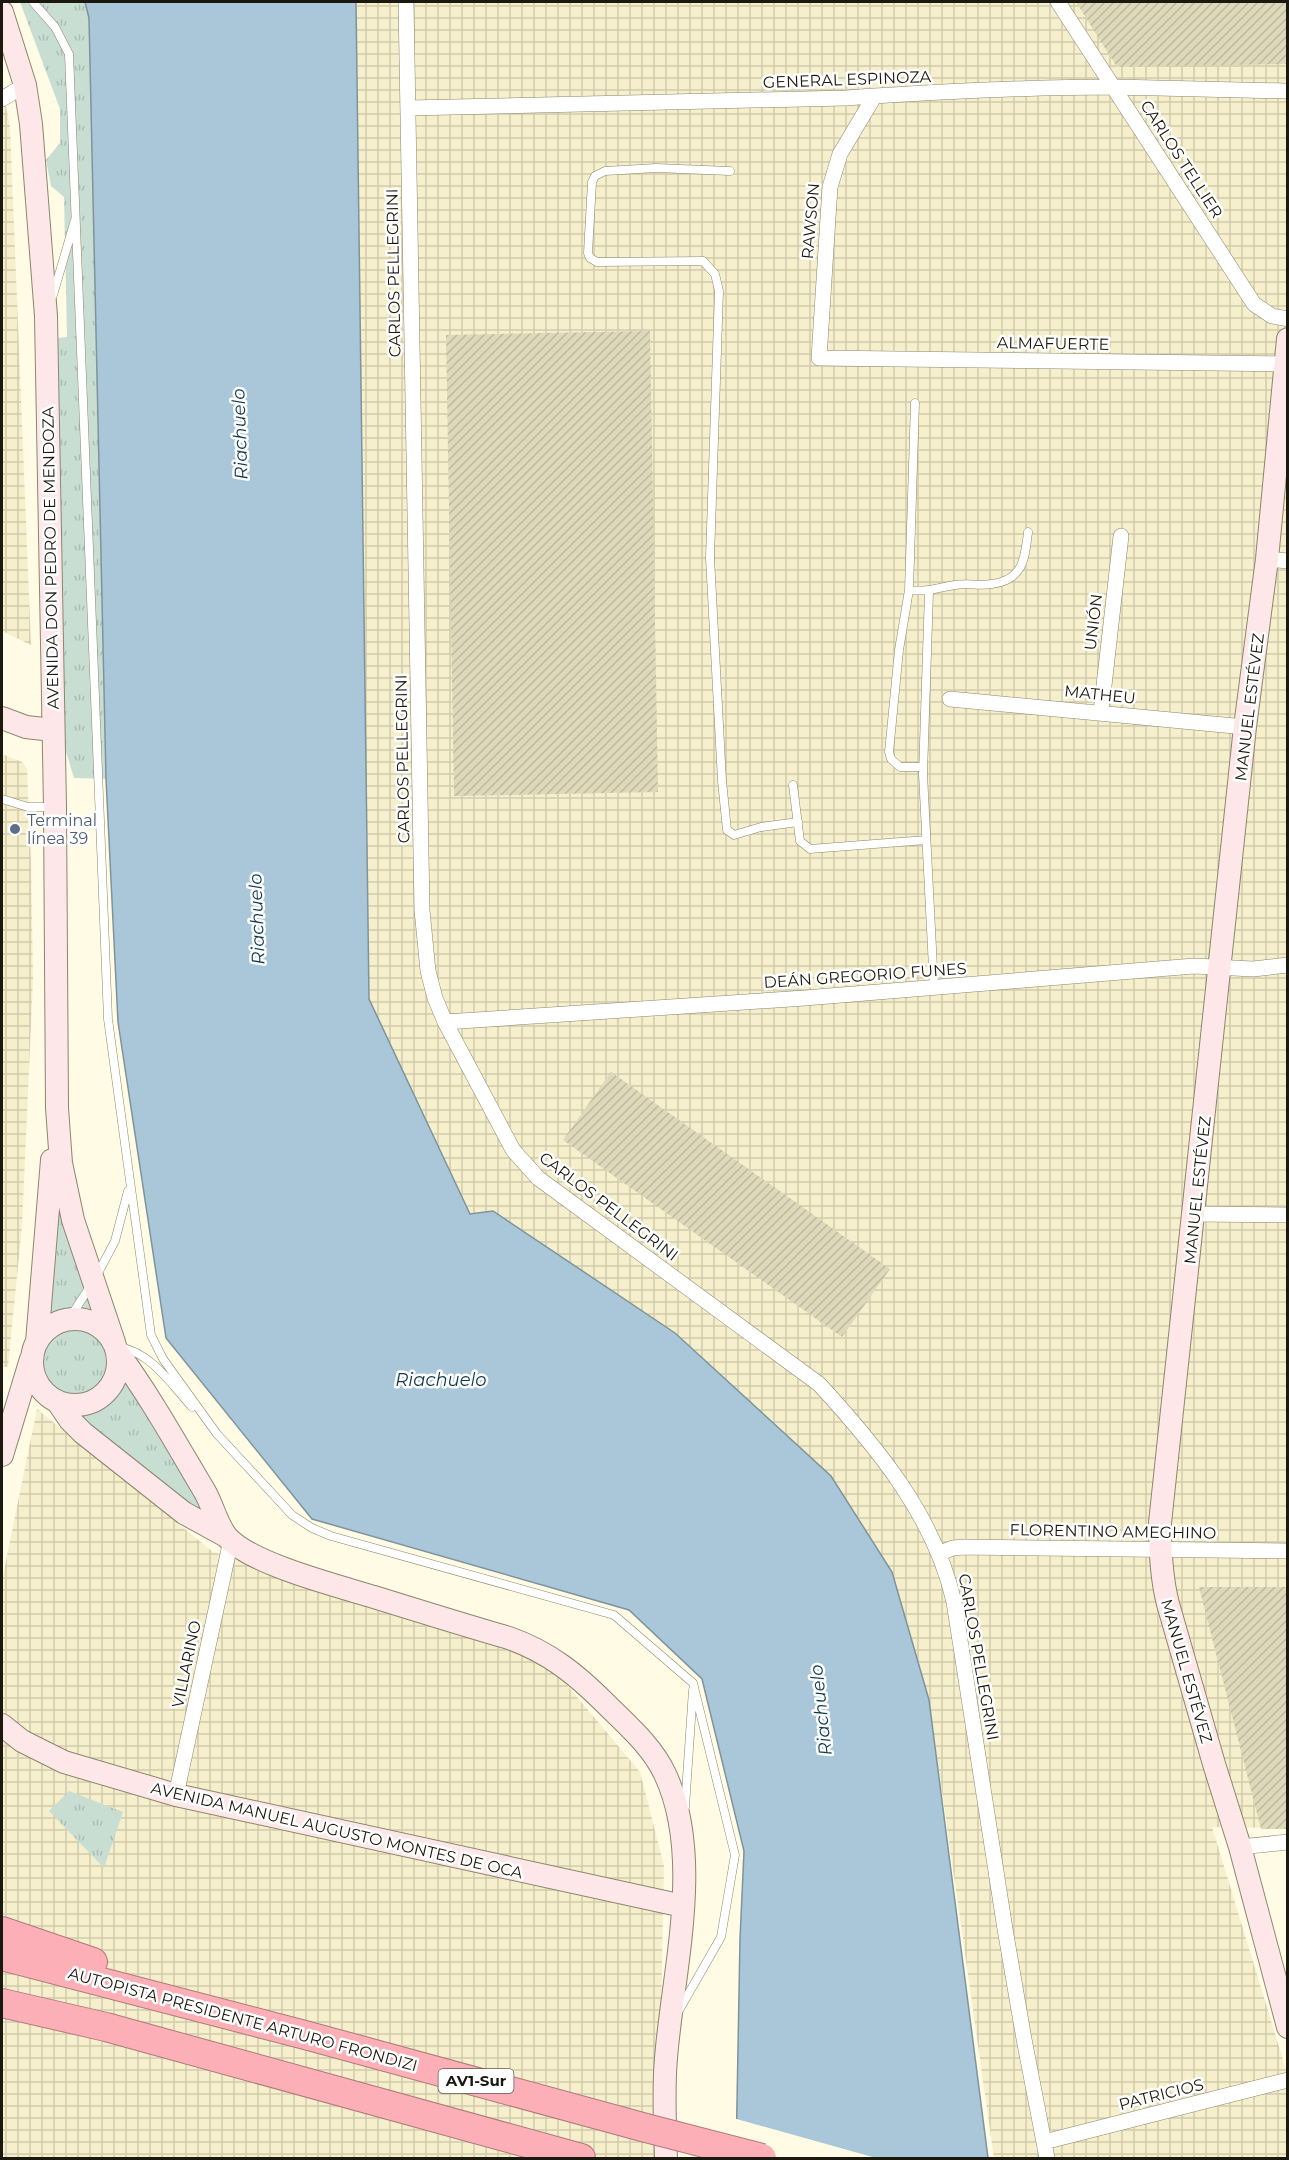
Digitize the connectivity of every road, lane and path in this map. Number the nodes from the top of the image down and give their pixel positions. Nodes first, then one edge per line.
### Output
1 (33, 2) edge
2 (406, 2) edge
3 (1058, 2) edge
4 (2, 12) edge
5 (25, 86) junction
6 (1115, 87) junction
7 (1287, 91) edge
8 (874, 97) junction
9 (2, 99) edge
10 (408, 108) junction
11 (730, 171) dead end
12 (77, 213) junction
13 (46, 316) junction
14 (1287, 320) edge
15 (1287, 339) edge
16 (819, 358) joint
17 (1286, 364) edge
18 (915, 403) dead end
19 (1028, 532) dead end
20 (1121, 536) dead end
21 (1277, 560) edge
22 (909, 590) junction
23 (929, 591) junction
24 (950, 699) dead end
25 (1101, 712) junction
26 (2, 717) edge
27 (1245, 727) junction
28 (53, 730) junction
29 (923, 767) junction
30 (793, 785) dead end
31 (2, 799) edge
32 (55, 807) junction
33 (798, 822) junction
34 (926, 840) junction
35 (1287, 965) edge
36 (1220, 968) junction
37 (934, 987) junction
38 (445, 1022) junction
39 (57, 1108) junction
40 (129, 1186) junction
41 (1194, 1214) junction
42 (1287, 1215) edge
43 (93, 1282) junction
44 (69, 1319) junction
45 (35, 1346) junction
46 (116, 1347) junction
47 (56, 1400) junction
48 (7, 1421) edge
49 (217, 1434) junction
50 (2, 1455) edge
51 (229, 1538) junction
52 (1160, 1550) junction
53 (1287, 1551) edge
54 (940, 1553) junction
55 (693, 1683) junction
56 (2, 1725) edge
57 (176, 1795) junction
58 (1287, 1842) edge
59 (1240, 1847) junction
60 (682, 1850) junction
61 (683, 1906) junction
62 (2, 1931) edge
63 (2, 1956) edge
64 (2, 2003) edge
65 (2, 2015) edge
66 (106, 2027) junction
67 (670, 2027) junction
68 (1287, 2027) edge
69 (305, 2035) junction
70 (1287, 2080) edge
71 (1044, 2142) junction
72 (580, 2158) edge
73 (666, 2158) edge
74 (762, 2158) edge
75 (1047, 2158) edge

1 - 12 lane
2 - 10 street, CARLOS PELLEGRINI
3 - 6 street, CARLOS TELLIER
4 - 5 main road, AVENIDA DON PEDRO DE MENDOZA
5 - 9 street
5 - 13 main road, AVENIDA DON PEDRO DE MENDOZA
6 - 7 street, GENERAL ESPINOZA
6 - 8 street, GENERAL ESPINOZA
6 - 14 street, CARLOS TELLIER
8 - 10 street, GENERAL ESPINOZA
8 - 16 street, RAWSON
10 - 38 street, CARLOS PELLEGRINI
11 - 33 lane
12 - 13 lane
12 - 40 lane
13 - 28 main road, AVENIDA DON PEDRO DE MENDOZA
15 - 17 main road, MANUEL ESTÉVEZ
16 - 17 street, ALMAFUERTE
17 - 21 main road, MANUEL ESTÉVEZ
18 - 22 lane
19 - 23 lane
20 - 25 street, UNIÓN
21 - 27 main road, MANUEL ESTÉVEZ
22 - 23 lane
22 - 29 lane
23 - 29 lane
24 - 25 street, MATHEU
25 - 27 street, MATHEU
26 - 28 main road
27 - 36 main road, MANUEL ESTÉVEZ
28 - 32 main road, AVENIDA DON PEDRO DE MENDOZA
29 - 34 lane
30 - 33 lane
31 - 32 lane
32 - 39 main road, AVENIDA DON PEDRO DE MENDOZA
33 - 34 lane
34 - 37 lane
35 - 36 street, DEÁN GREGORIO FUNES
36 - 37 street, DEÁN GREGORIO FUNES
36 - 41 main road, MANUEL ESTÉVEZ
37 - 38 street, DEÁN GREGORIO FUNES
38 - 54 street, CARLOS PELLEGRINI
39 - 43 main road, AVENIDA DON PEDRO DE MENDOZA
39 - 45 main road, AVENIDA DON PEDRO DE MENDOZA
40 - 43 lane
40 - 49 lane
41 - 42 street
41 - 52 main road, MANUEL ESTÉVEZ
43 - 44 lane
43 - 46 main road, AVENIDA DON PEDRO DE MENDOZA
44 - 45 main road
44 - 46 main road
45 - 47 main road
45 - 48 main road
46 - 47 main road
46 - 49 lane
46 - 51 main road, AVENIDA DON PEDRO DE MENDOZA
47 - 48 main road
47 - 51 main road
48 - 50 main road
49 - 55 lane
51 - 57 street, VILLARINO
51 - 60 main road
52 - 53 street, FLORENTINO AMEGHINO
52 - 54 street, FLORENTINO AMEGHINO
52 - 59 main road, MANUEL ESTÉVEZ
54 - 71 street, CARLOS PELLEGRINI
55 - 60 lane
55 - 67 lane
56 - 57 main road, AVENIDA MANUEL AUGUSTO MONTES DE OCA
57 - 61 main road, AVENIDA MANUEL AUGUSTO MONTES DE OCA
58 - 59 street
59 - 68 main road, MANUEL ESTÉVEZ
60 - 61 main road
61 - 67 main road
62 - 69 highway
63 - 69 highway, AUTOPISTA PRESIDENTE ARTURO FRONDIZI / AV1-Sur
64 - 66 highway
65 - 66 highway
66 - 72 highway
67 - 73 main road
69 - 74 highway, AUTOPISTA PRESIDENTE ARTURO FRONDIZI / AV1-Sur, bridge
70 - 71 street, PATRICIOS
71 - 75 street, CARLOS PELLEGRINI

